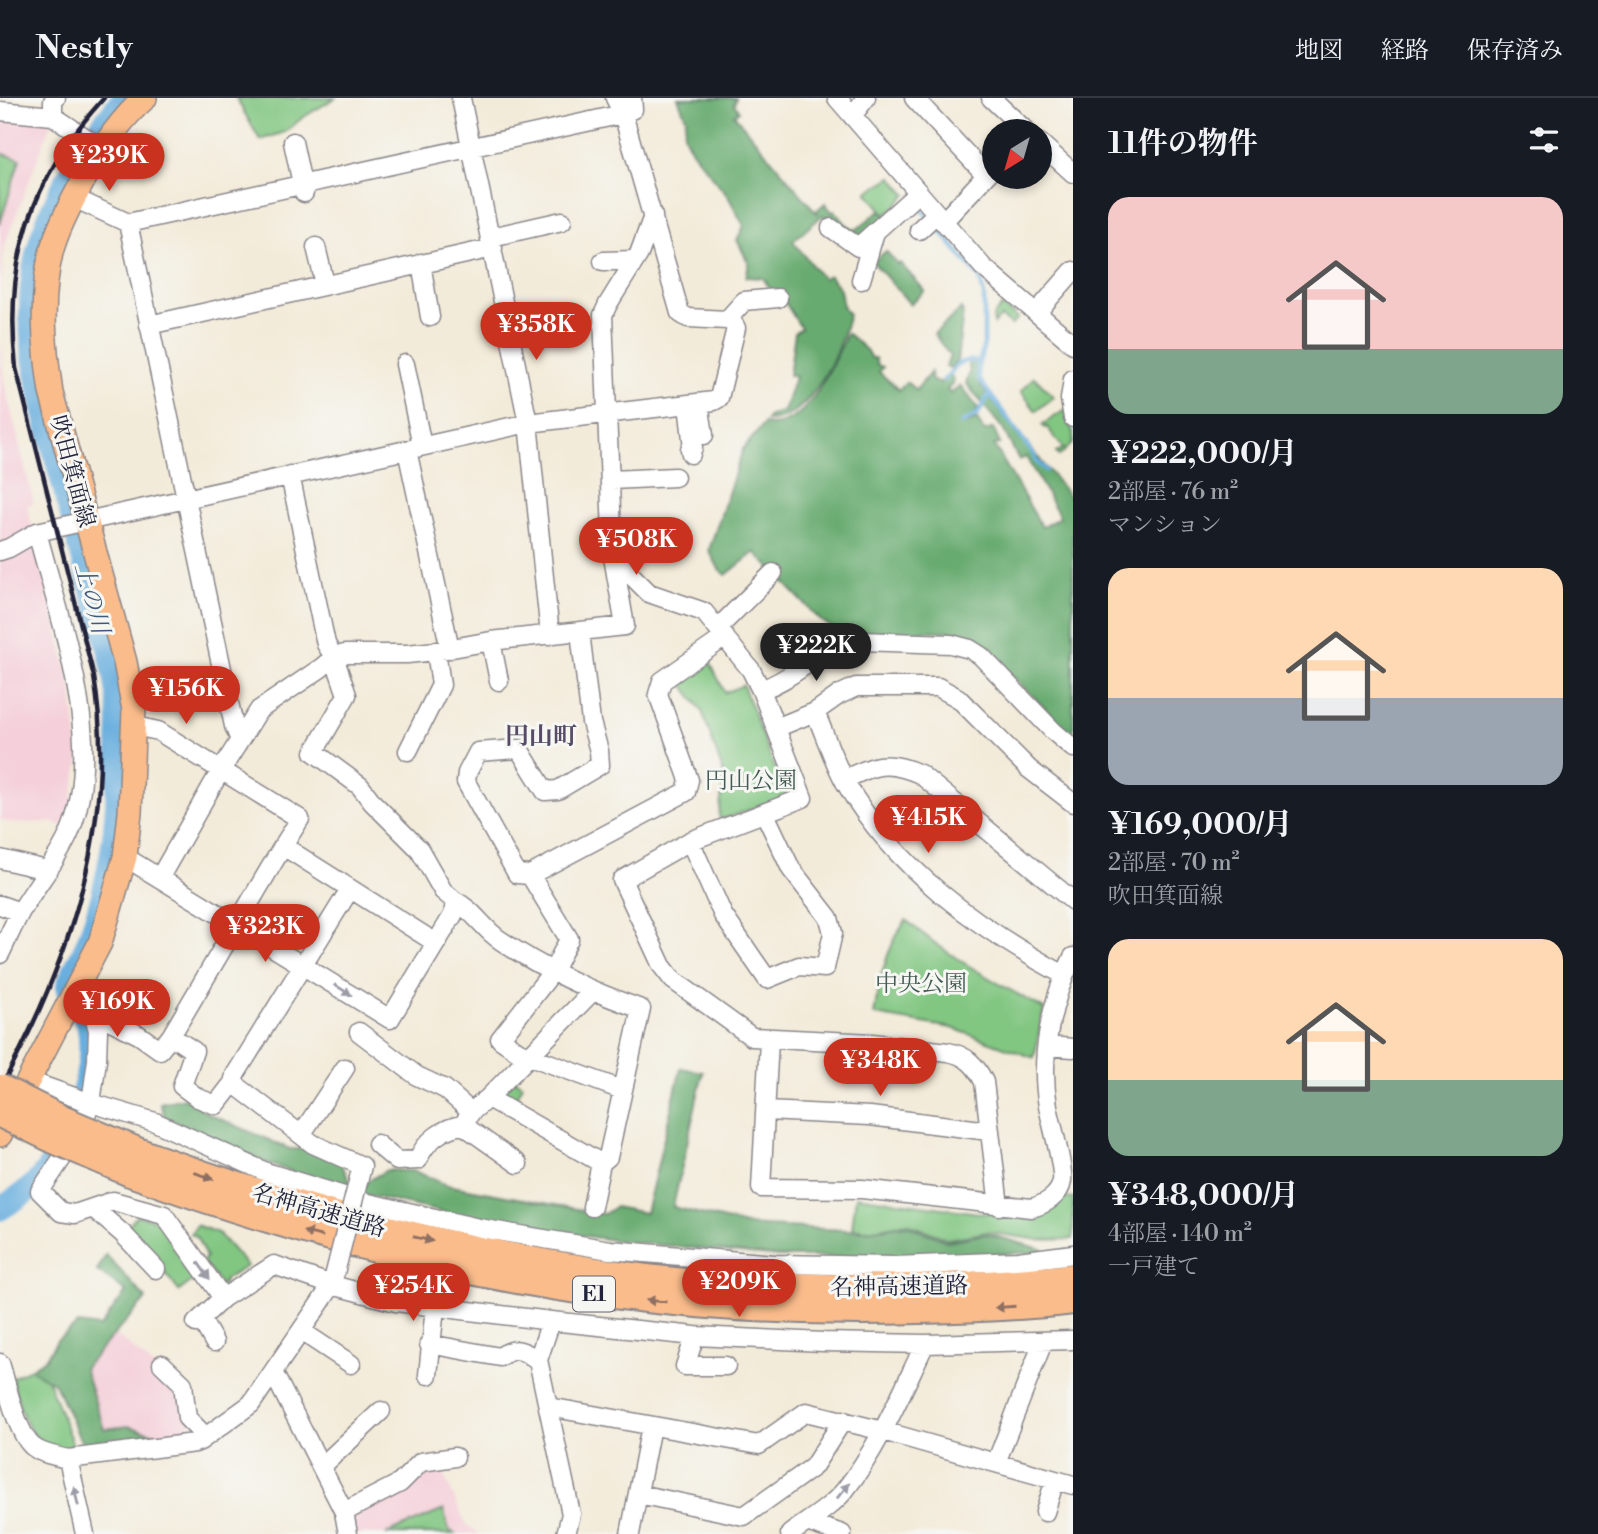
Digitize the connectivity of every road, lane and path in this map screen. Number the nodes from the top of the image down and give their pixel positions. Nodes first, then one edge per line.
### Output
1 (145, 98) edge
2 (461, 98) edge
3 (837, 98) edge
4 (866, 98) edge
5 (914, 98) edge
6 (992, 98) edge
7 (623, 103) edge
8 (54, 107) edge
9 (0, 111) edge
10 (852, 116) junction
11 (1014, 119) edge
12 (93, 142) junction
13 (293, 142) dead end
14 (472, 147) junction
15 (1052, 154) edge
16 (982, 163) edge
17 (1073, 173) edge
18 (982, 178) edge
19 (303, 189) junction
20 (918, 193) junction
21 (74, 198) junction
22 (653, 216) junction
23 (562, 221) dead end
24 (932, 221) junction
25 (128, 223) junction
26 (831, 228) dead end
27 (871, 235) junction
28 (492, 242) junction
29 (316, 247) dead end
30 (635, 260) junction
31 (603, 261) dead end
32 (421, 264) junction
33 (1073, 271) edge
34 (861, 280) dead end
35 (325, 284) junction
36 (778, 298) dead end
37 (1037, 312) junction
38 (430, 317) dead end
39 (727, 320) junction
40 (149, 325) junction
41 (1073, 344) edge
42 (405, 364) dead end
43 (1073, 379) edge
44 (694, 404) junction
45 (609, 413) junction
46 (1073, 418) edge
47 (528, 422) junction
48 (704, 435) dead end
49 (414, 448) junction
50 (691, 454) dead end
51 (290, 475) junction
52 (675, 477) dead end
53 (611, 480) junction
54 (186, 499) junction
55 (76, 523) junction
56 (37, 532) junction
57 (0, 551) edge
58 (614, 557) junction
59 (773, 573) dead end
60 (580, 632) junction
61 (722, 633) junction
62 (550, 635) junction
63 (491, 641) junction
64 (443, 650) junction
65 (334, 657) junction
66 (499, 681) dead end
67 (761, 690) junction
68 (815, 712) junction
69 (135, 726) junction
70 (776, 728) junction
71 (240, 740) junction
72 (1073, 748) edge
73 (408, 751) dead end
74 (222, 769) junction
75 (844, 780) junction
76 (1073, 803) edge
77 (765, 814) junction
78 (690, 841) junction
79 (283, 846) junction
80 (125, 857) junction
81 (0, 859) edge
82 (47, 870) junction
83 (530, 875) junction
84 (160, 877) junction
85 (350, 889) junction
86 (455, 901) junction
87 (1073, 901) edge
88 (0, 905) edge
89 (20, 912) junction
90 (236, 924) junction
91 (436, 943) junction
92 (0, 954) edge
93 (1073, 957) edge
94 (304, 965) junction
95 (553, 971) junction
96 (1064, 975) junction
97 (592, 992) junction
98 (74, 994) junction
99 (93, 1012) junction
100 (369, 1035) dead end
101 (171, 1036) junction
102 (769, 1040) junction
103 (1048, 1046) junction
104 (1073, 1048) edge
105 (528, 1056) junction
106 (345, 1068) dead end
107 (29, 1081) junction
108 (233, 1083) junction
109 (0, 1088) edge
110 (622, 1090) junction
111 (488, 1098) junction
112 (83, 1100) junction
113 (766, 1111) junction
114 (0, 1114) edge
115 (467, 1119) junction
116 (989, 1131) junction
117 (0, 1135) edge
118 (301, 1135) junction
119 (384, 1146) dead end
120 (135, 1163) junction
121 (601, 1163) junction
122 (518, 1164) dead end
123 (999, 1206) junction
124 (592, 1207) dead end
125 (93, 1208) junction
126 (1073, 1254) edge
127 (156, 1269) dead end
128 (1073, 1277) edge
129 (334, 1279) junction
130 (223, 1298) junction
131 (1073, 1301) edge
132 (435, 1307) junction
133 (551, 1321) junction
134 (301, 1331) junction
135 (695, 1336) junction
136 (1073, 1340) edge
137 (214, 1342) dead end
138 (1043, 1342) junction
139 (925, 1344) junction
140 (429, 1349) junction
141 (538, 1360) junction
142 (464, 1361) dead end
143 (0, 1363) edge
144 (162, 1364) dead end
145 (351, 1364) dead end
146 (726, 1366) dead end
147 (273, 1372) junction
148 (428, 1375) dead end
149 (549, 1407) junction
150 (381, 1411) dead end
151 (844, 1420) junction
152 (651, 1426) junction
153 (883, 1431) junction
154 (205, 1436) junction
155 (455, 1457) dead end
156 (68, 1459) junction
157 (996, 1463) junction
158 (321, 1467) junction
159 (1055, 1480) junction
160 (1073, 1485) edge
161 (638, 1494) junction
162 (344, 1512) junction
163 (1045, 1512) dead end
164 (807, 1522) junction
165 (85, 1534) edge
166 (348, 1534) edge
167 (566, 1534) edge
168 (630, 1534) edge
169 (790, 1534) edge
170 (842, 1534) edge

1 - 12 main road, 吹田箕面線
2 - 14 street
3 - 10 street
4 - 10 street
5 - 16 street
6 - 11 street
7 - 14 street
7 - 22 street
8 - 9 street
8 - 12 street
10 - 20 street
12 - 21 main road, 吹田箕面線
13 - 19 street
14 - 19 street
14 - 28 street
15 - 17 street
18 - 24 street
19 - 25 street
20 - 24 street
20 - 27 street
21 - 25 street
21 - 55 main road, 吹田箕面線
22 - 30 street
22 - 39 street
23 - 28 street
24 - 37 street
25 - 40 street
26 - 27 street
27 - 34 street
28 - 32 street
28 - 47 street
29 - 35 street
30 - 31 street
30 - 45 street
32 - 35 street
32 - 38 street
33 - 37 street
35 - 40 street
36 - 39 street
37 - 41 street
39 - 44 street
40 - 54 street
42 - 49 street
43 - 46 street
44 - 45 street
44 - 48 street
44 - 50 street
45 - 47 street
45 - 53 street
47 - 49 street
47 - 62 street
49 - 51 street
49 - 64 street
51 - 54 street
51 - 65 street
52 - 53 street
53 - 58 street
54 - 55 street
54 - 71 street
55 - 56 street
55 - 69 main road, 吹田箕面線
56 - 57 street
56 - 82 street
58 - 60 street
58 - 61 street
59 - 61 street
60 - 62 street
60 - 83 street
61 - 67 street
61 - 83 street
62 - 63 street
63 - 64 street
63 - 66 street
64 - 65 street
64 - 73 street
65 - 71 street
65 - 86 street
67 - 70 street
67 - 72 street
68 - 70 street
68 - 75 street
68 - 76 street
69 - 74 street
69 - 80 main road, 吹田箕面線
70 - 77 street
71 - 74 street
74 - 79 street
74 - 84 street
75 - 87 street
75 - 96 street
77 - 78 street
77 - 78 street
78 - 102 street
79 - 85 street
79 - 90 street
80 - 84 street
80 - 98 main road, 吹田箕面線
81 - 82 street
82 - 89 street
83 - 95 street
84 - 90 street
85 - 91 street
85 - 94 street
86 - 91 street
86 - 95 street
88 - 89 street
89 - 92 street
90 - 94 street
90 - 101 street
94 -> 91 street
93 - 96 street
94 - 108 street
95 - 97 street
95 - 105 street
96 - 103 street
97 - 105 street
97 - 110 street
98 - 99 street
98 - 107 main road, 吹田箕面線
99 - 101 street
99 - 112 street
100 - 115 street
101 - 108 street
102 - 113 street
102 - 116 street
103 - 104 street
103 - 123 street
105 - 110 street
105 - 111 street
106 - 118 street
107 - 112 street
107 - 117 main road, 吹田箕面線
108 - 118 street
109 - 120 highway, 名神高速道路 / E1, bridge
110 - 121 street
111 - 115 street
111 - 121 street
112 - 125 street
112 - 126 street
113 - 116 street
113 - 123 street
114 - 120 highway, 名神高速道路 / E1, bridge
115 - 119 street
115 - 122 street
116 - 123 street
118 - 129 street, bridge
120 -> 128 highway, 名神高速道路 / E1
131 -> 120 highway, 名神高速道路 / E1
121 - 124 street
125 - 127 street
125 -> 130 street
129 - 130 street
129 - 132 street
129 - 134 street
130 - 137 street
132 - 133 street
132 - 140 street
133 - 135 street
133 - 141 street
134 - 145 street
134 - 147 street
135 - 139 street
135 - 146 street
136 - 138 street
138 - 139 street
138 - 157 street
139 - 153 street
140 - 141 street
140 - 142 street
140 - 148 street
141 - 149 street
143 - 156 street
144 - 154 street
147 - 154 street
147 - 158 street
149 - 152 street
149 - 167 street
150 - 158 street
151 - 152 street
151 - 153 street
151 - 161 street
152 - 161 street
153 - 157 street
164 -> 153 street
154 - 156 street
155 - 162 street
165 -> 156 street
157 - 159 street
158 - 162 street
159 - 160 street
159 - 163 street
161 - 168 street
162 - 166 street
164 - 169 street
164 - 170 street

